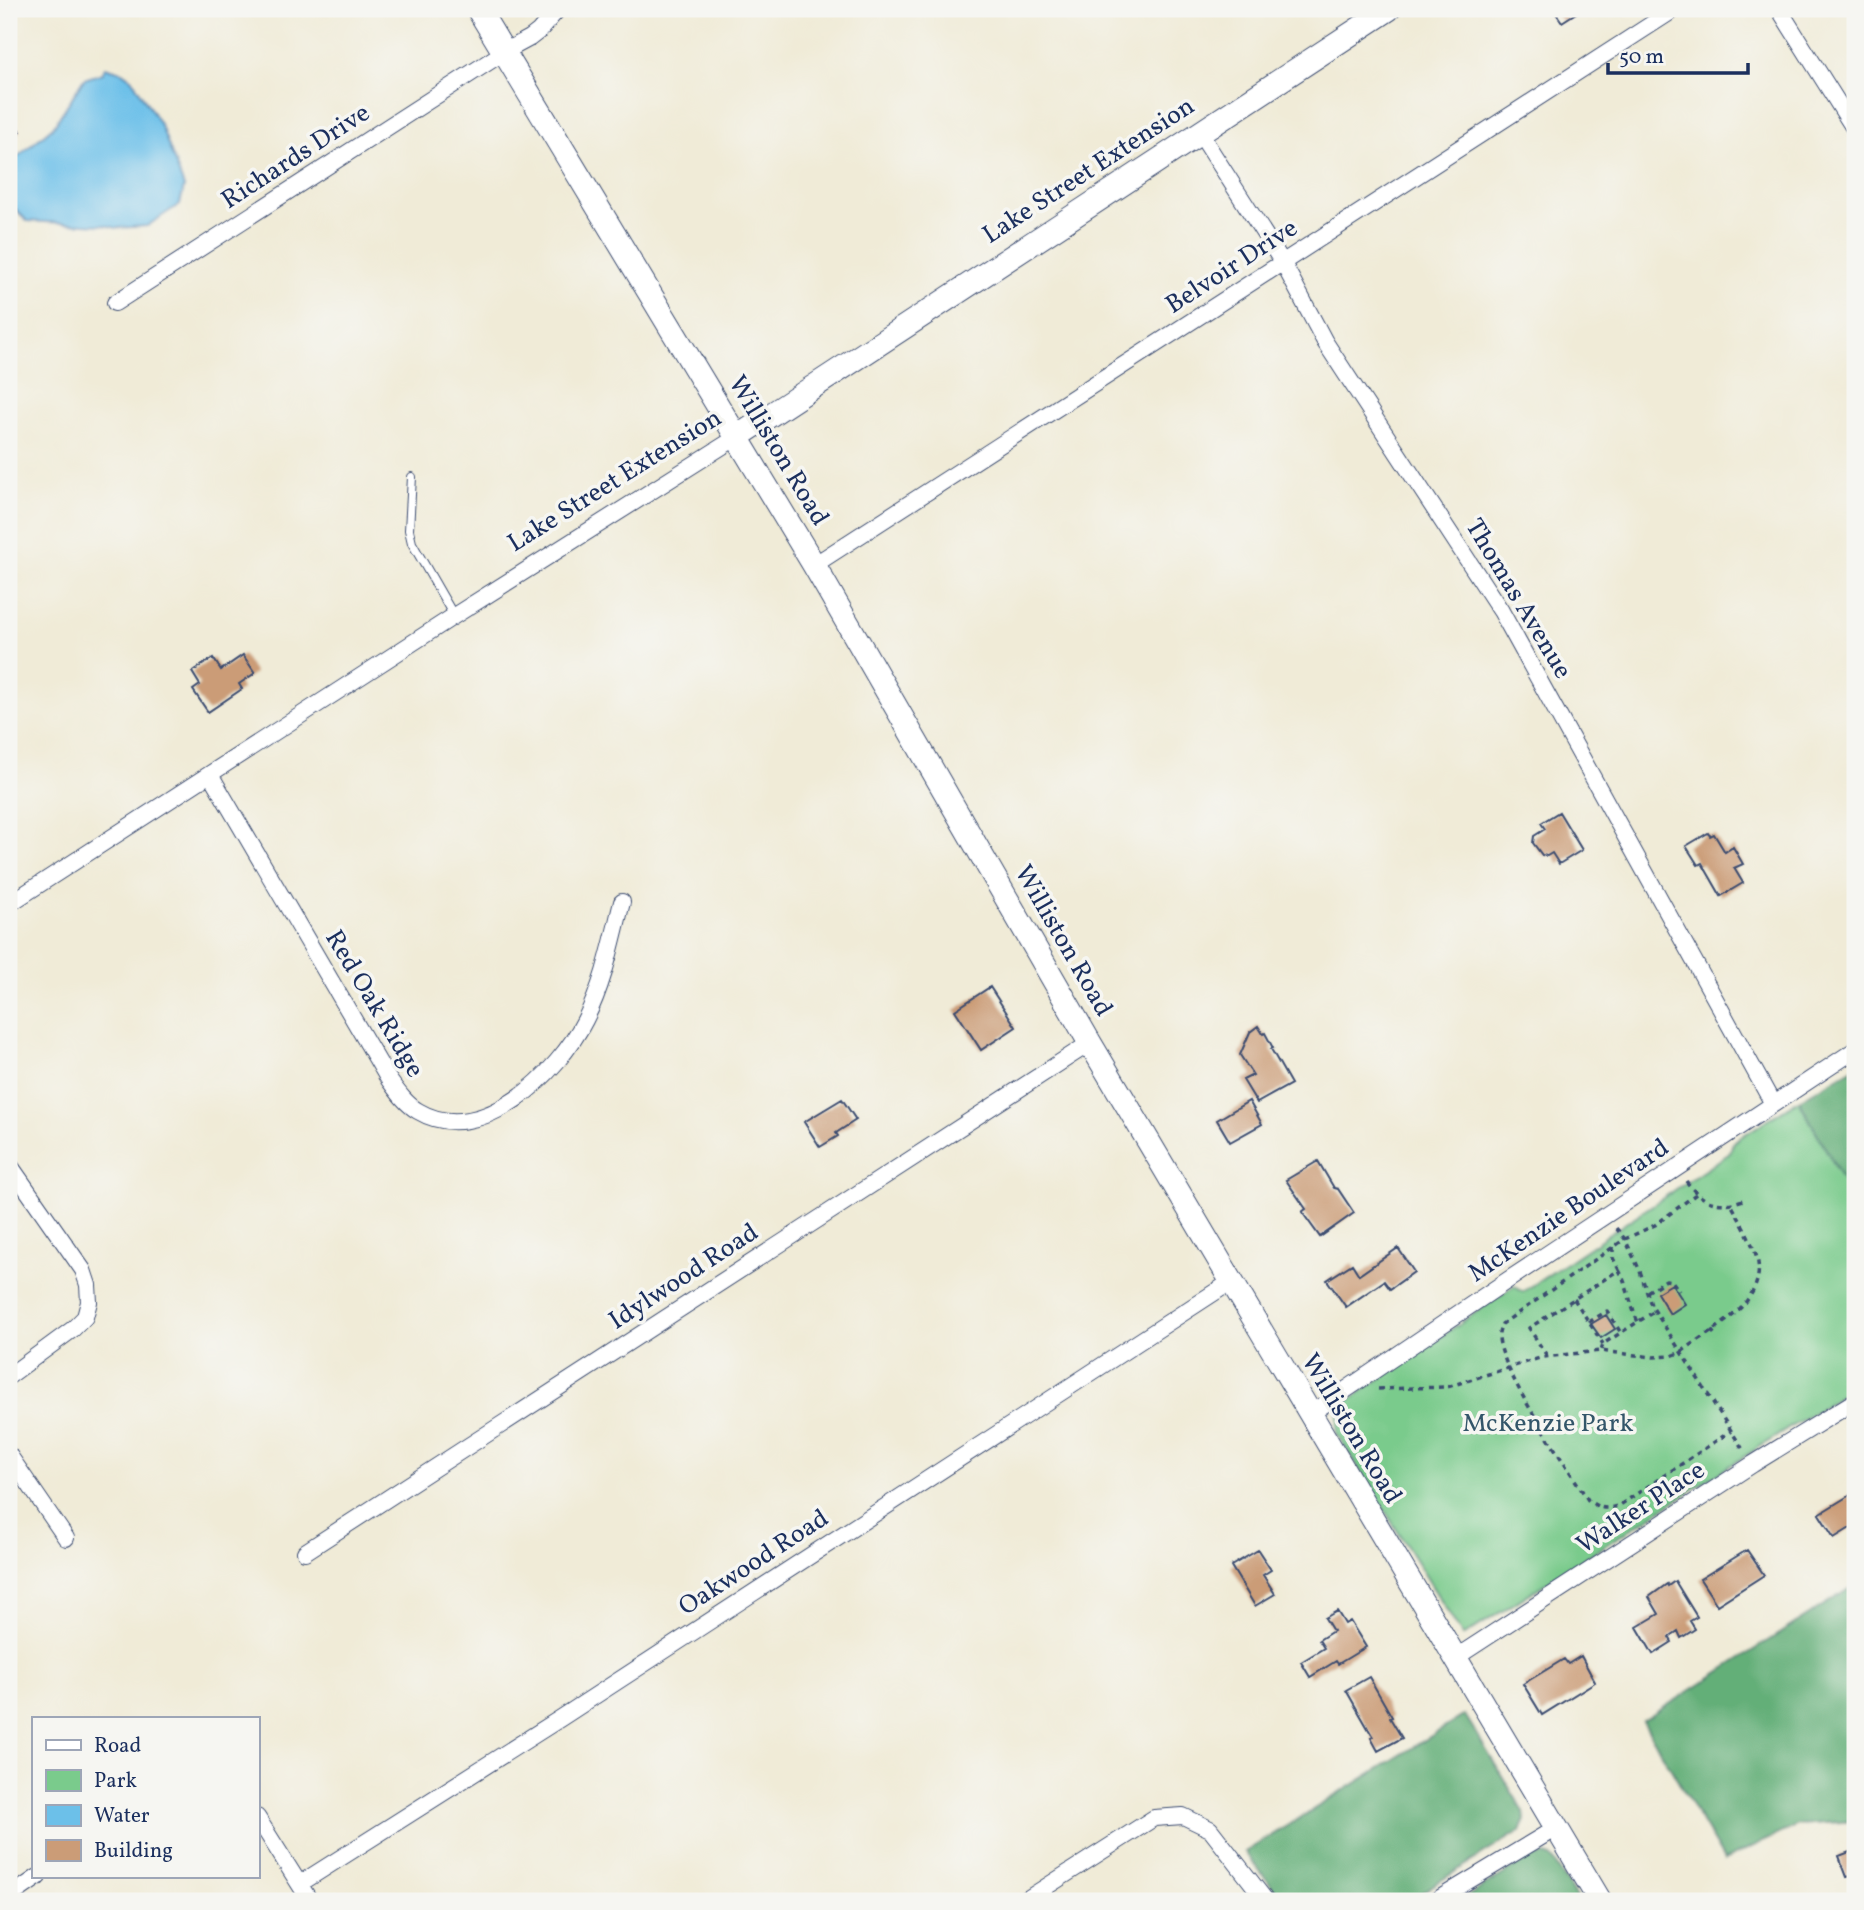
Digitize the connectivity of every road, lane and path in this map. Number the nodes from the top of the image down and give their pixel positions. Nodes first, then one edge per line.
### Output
1 (478, 9) edge
2 (558, 9) edge
3 (1389, 9) edge
4 (1675, 9) edge
5 (1779, 9) edge
6 (504, 52) junction
7 (1855, 130) edge
8 (1199, 132) junction
9 (1283, 263) junction
10 (115, 303) dead end
11 (737, 437) junction
12 (412, 477) dead end
13 (814, 565) junction
14 (454, 616) junction
15 (210, 774) junction
16 (622, 902) dead end
17 (9, 904) edge
18 (1090, 1043) junction
19 (1855, 1049) edge
20 (1773, 1104) junction
21 (9, 1164) edge
22 (1676, 1168) junction
23 (1696, 1194) junction
24 (1743, 1200) dead end
25 (1731, 1204) junction
26 (1606, 1214) junction
27 (1625, 1239) junction
28 (1613, 1247) junction
29 (1619, 1270) junction
30 (1231, 1281) junction
31 (1679, 1291) dead end
32 (1647, 1292) junction
33 (1574, 1299) junction
34 (1655, 1311) junction
35 (1589, 1322) junction
36 (1639, 1322) junction
37 (1711, 1330) junction
38 (1621, 1333) junction
39 (1717, 1337) dead end
40 (1603, 1344) junction
41 (1600, 1351) junction
42 (1681, 1352) junction
43 (1547, 1356) junction
44 (1509, 1368) junction
45 (9, 1376) edge
46 (1372, 1389) dead end
47 (1855, 1401) edge
48 (1310, 1415) junction
49 (1731, 1431) junction
50 (9, 1455) edge
51 (1753, 1464) junction
52 (66, 1538) dead end
53 (304, 1552) dead end
54 (1455, 1658) junction
55 (259, 1820) edge
56 (1556, 1828) junction
57 (37, 1878) edge
58 (301, 1883) junction
59 (9, 1897) edge
60 (310, 1901) edge
61 (1024, 1901) edge
62 (1266, 1901) edge
63 (1435, 1901) edge
64 (1600, 1901) edge

1 - 6 main road, Williston Road
2 - 6 street, Richards Drive
3 - 8 main road, Lake Street Extension
4 - 9 street, Belvoir Drive
5 - 7 street
6 - 10 street, Richards Drive
6 - 11 main road, Williston Road
8 - 9 street, Thomas Avenue
8 - 11 main road, Lake Street Extension
9 - 13 street, Belvoir Drive
9 - 20 street, Thomas Avenue
11 - 13 main road, Williston Road
11 - 14 street, Lake Street Extension
12 - 14 lane
13 - 18 main road, Williston Road
14 - 15 street, Lake Street Extension
15 - 16 street, Red Oak Ridge
15 - 17 street, Lake Street Extension
18 - 30 main road, Williston Road
18 - 53 street, Idylwood Road
19 - 20 street, McKenzie Boulevard
20 - 22 street, McKenzie Boulevard
21 - 45 street
22 - 23 path
22 - 26 street, McKenzie Boulevard
23 - 25 path
23 - 27 path
24 - 25 path
25 - 37 path
26 - 27 path
26 - 48 street, McKenzie Boulevard
27 - 28 path
27 - 32 path
28 - 29 path
28 - 44 path
29 - 33 path
29 - 36 path
30 - 48 main road, Williston Road
30 - 58 street, Oakwood Road
31 - 32 path
32 - 34 path
33 - 35 path
33 - 43 path
34 - 36 path
34 - 42 path
35 - 38 path
35 - 40 path
36 - 38 path
37 - 39 path
37 - 42 path
38 - 40 path
40 - 41 path
41 - 42 path
41 - 43 path
42 - 49 path
43 - 44 path
44 - 46 path
44 - 49 path
47 - 51 street, Walker Place
48 - 54 main road, Williston Road
49 - 51 path
50 - 52 street
51 - 54 street, Walker Place
54 - 56 main road, Williston Road
55 - 58 street
56 - 63 street
56 - 64 main road, Williston Road
57 - 59 street
58 - 60 street
61 - 62 street

